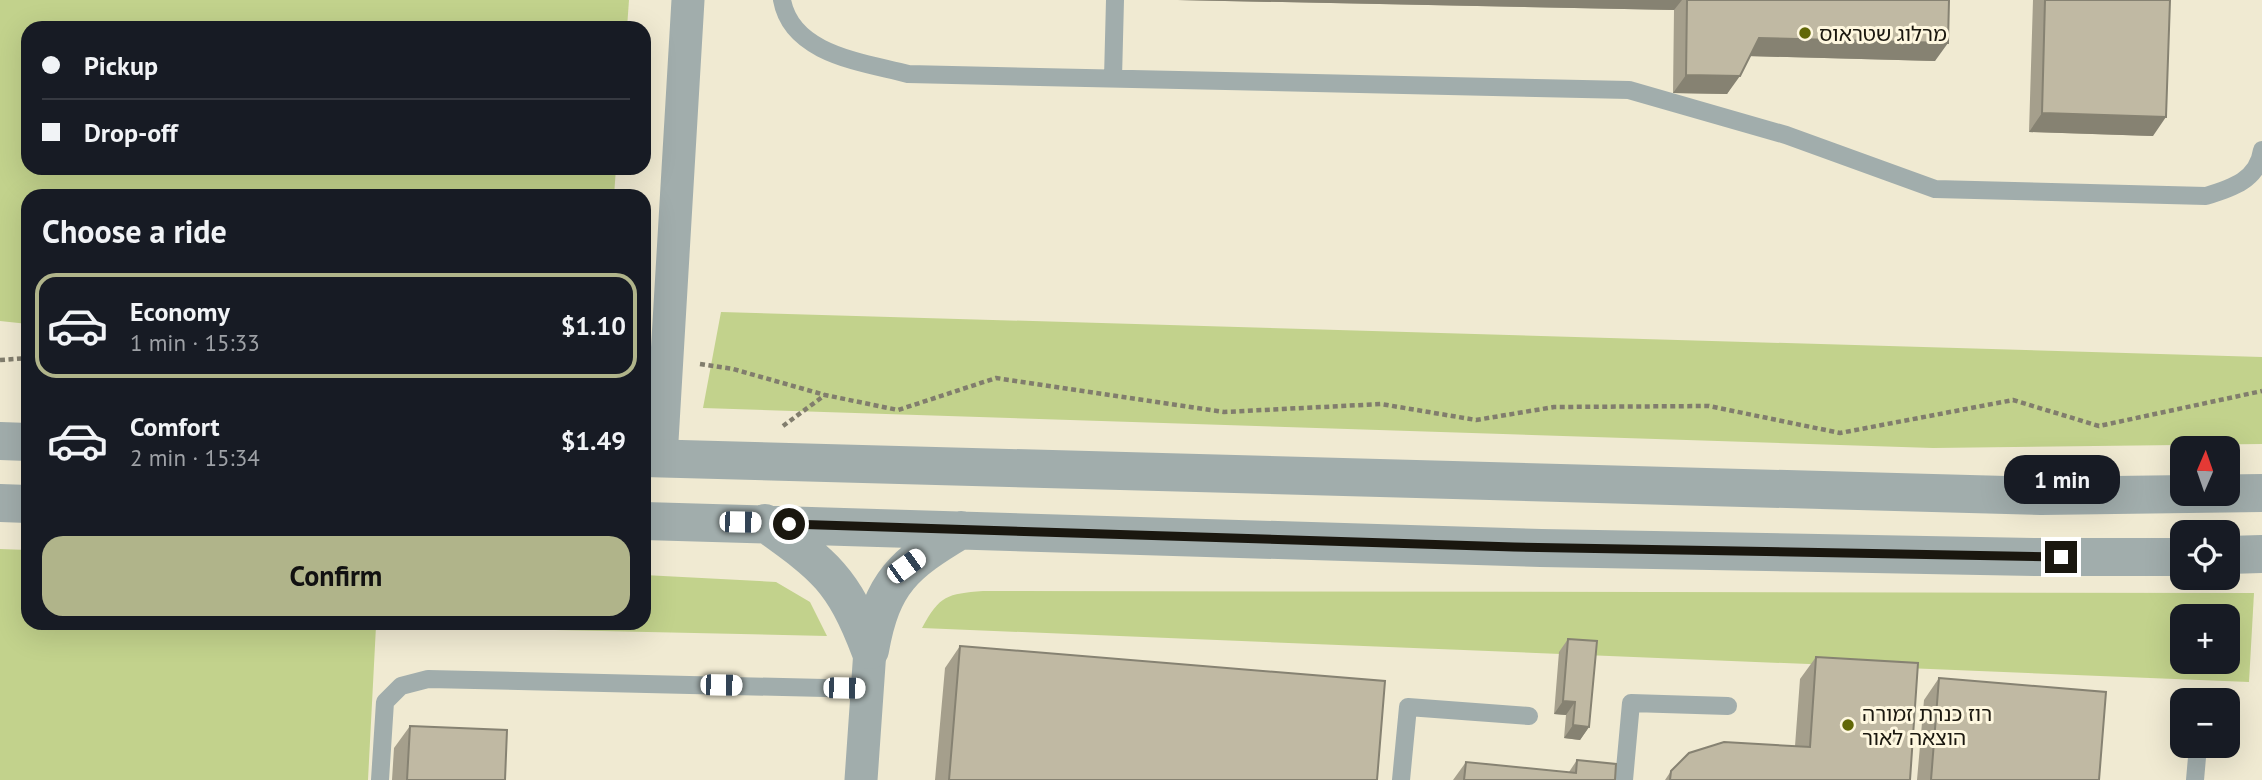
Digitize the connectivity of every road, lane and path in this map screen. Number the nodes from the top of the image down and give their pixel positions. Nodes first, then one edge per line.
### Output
1 (688, 0) edge
2 (782, 0) edge
3 (1115, 0) edge
4 (1112, 78) junction
5 (2262, 150) edge
6 (21, 358) edge
7 (665, 359) junction
8 (0, 360) edge
9 (2262, 391) edge
10 (0, 441) edge
11 (21, 442) edge
12 (653, 458) edge
13 (2262, 493) edge
14 (0, 503) edge
15 (21, 504) edge
16 (651, 521) edge
17 (765, 523) junction
18 (961, 530) junction
19 (2262, 554) edge
20 (2240, 555) edge
21 (2170, 557) edge
22 (870, 650) junction
23 (867, 689) junction
24 (1728, 706) dead end
25 (1529, 716) dead end
26 (2196, 758) edge
27 (380, 780) edge
28 (861, 780) edge
29 (1401, 780) edge
30 (1624, 780) edge
31 (2195, 780) edge

1 - 7 street
2 - 4 lane
3 - 4 lane
4 - 5 lane
6 - 8 path
7 - 9 path
7 - 12 street
10 - 11 street
12 - 13 street
14 - 15 street
16 - 17 street
17 - 18 street
17 - 22 street
18 - 21 street
18 - 22 street
19 - 20 street
22 - 23 street
23 - 27 lane
23 - 28 street
24 - 30 lane
25 - 29 lane
26 - 31 lane

